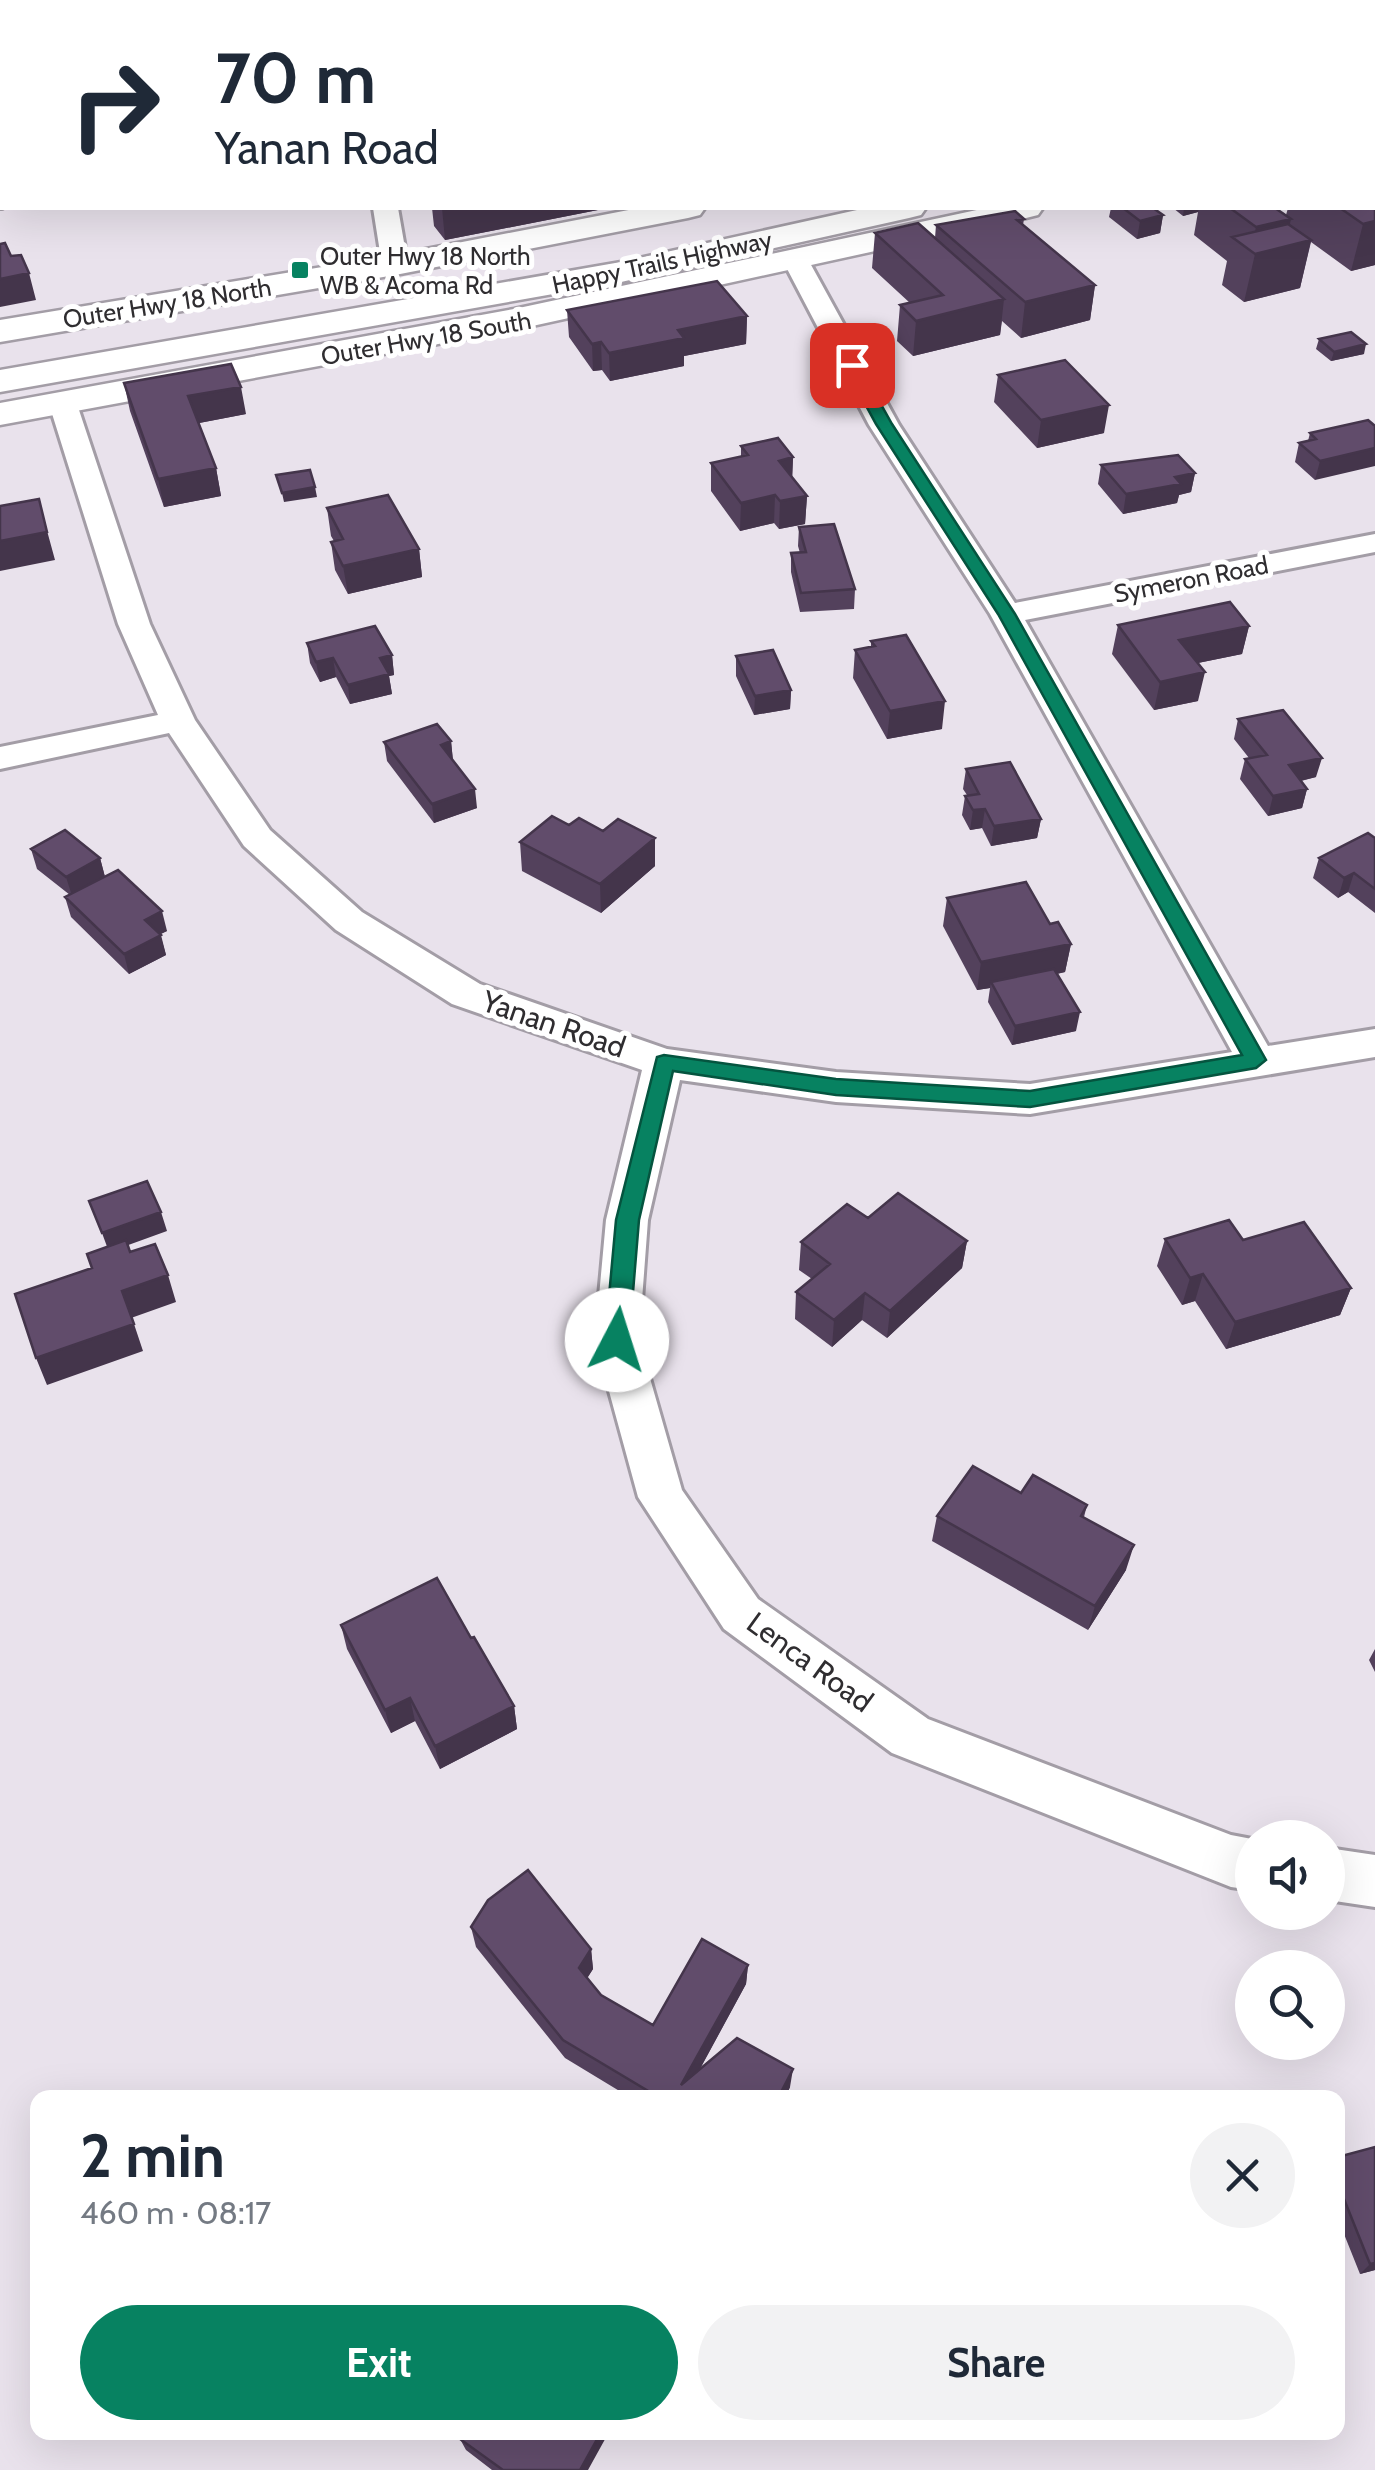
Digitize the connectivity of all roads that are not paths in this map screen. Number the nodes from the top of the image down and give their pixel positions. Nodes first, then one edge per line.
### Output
1 (385, 210) edge
2 (678, 210) edge
3 (796, 210) edge
4 (900, 210) edge
5 (1018, 210) edge
6 (797, 263) junction
7 (396, 265) junction
8 (0, 332) edge
9 (0, 356) edge
10 (0, 381) edge
11 (63, 404) junction
12 (0, 414) edge
13 (1375, 543) edge
14 (1006, 614) junction
15 (178, 721) junction
16 (0, 758) edge
17 (1375, 1044) edge
18 (1256, 1060) junction
19 (664, 1062) junction
20 (1235, 1862) edge
21 (1345, 1877) edge
22 (1375, 1881) edge

1 - 7 street
2 - 7 street, Outer Hwy 18 North
3 - 9 street, Happy Trails Highway
4 - 10 street, Happy Trails Highway
5 - 6 street, Outer Hwy 18 South
6 - 11 street, Outer Hwy 18 South
6 - 14 street
7 - 8 street, Outer Hwy 18 North
11 - 12 street, Outer Hwy 18 South
11 - 15 street, Yanan Road
13 - 14 street, Symeron Road
14 - 18 street
15 - 16 street
15 - 19 street, Yanan Road
17 - 18 street, Yanan Road
18 - 19 street, Yanan Road
19 - 20 street, Lenca Road
21 - 22 street

